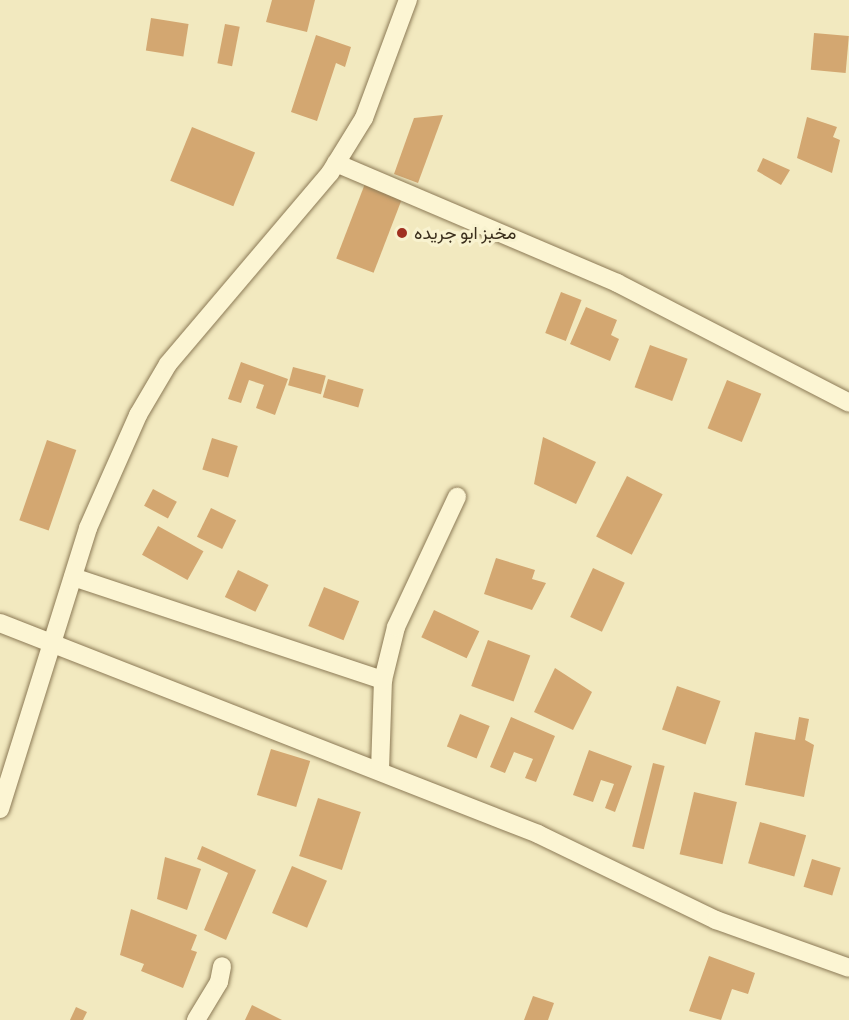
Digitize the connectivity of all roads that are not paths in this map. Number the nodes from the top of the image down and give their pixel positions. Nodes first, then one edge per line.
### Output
1 (408, 0) edge
2 (336, 163) junction
3 (849, 404) edge
4 (457, 497) dead end
5 (73, 577) junction
6 (0, 623) edge
7 (53, 642) junction
8 (383, 680) junction
9 (380, 770) junction
10 (0, 808) edge
11 (222, 966) dead end
12 (849, 968) edge
13 (196, 1020) edge

1 - 2 street
2 - 3 street
2 - 5 street
4 - 8 street
5 - 7 street
5 - 8 street
6 - 7 street
7 - 9 street
7 - 10 street
8 - 9 street
9 - 12 street
11 - 13 street

